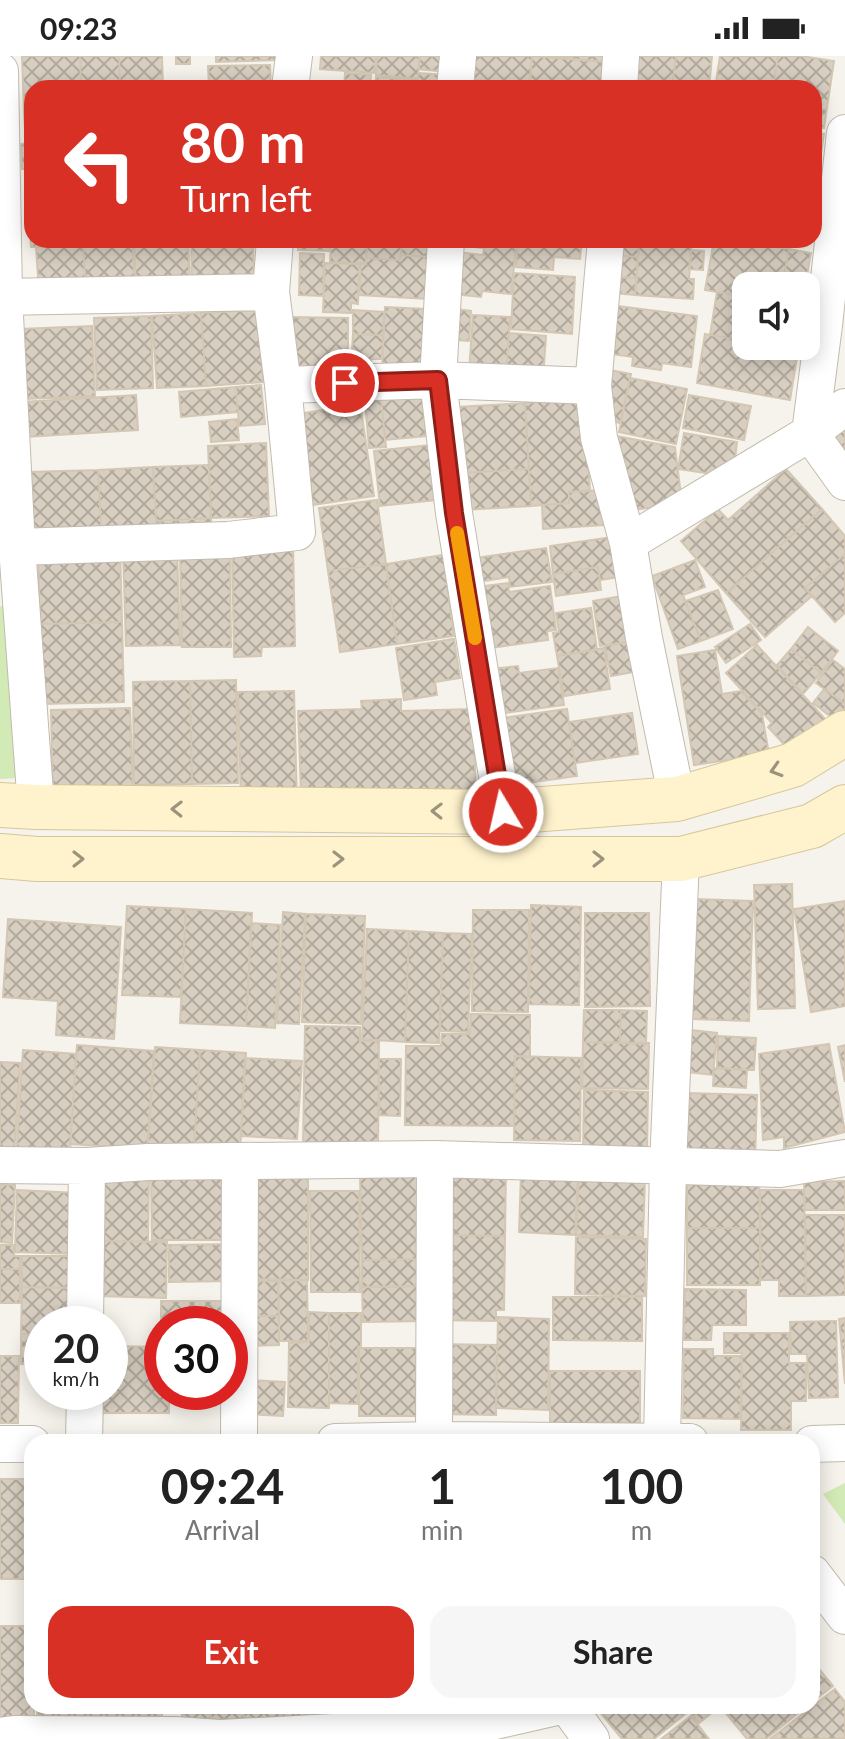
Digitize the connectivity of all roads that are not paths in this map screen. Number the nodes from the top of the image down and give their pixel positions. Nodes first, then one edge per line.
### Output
1 (294, 56) edge
2 (458, 56) edge
3 (621, 56) edge
4 (0, 71) edge
5 (291, 80) edge
6 (456, 80) edge
7 (620, 80) edge
8 (845, 133) edge
9 (24, 173) edge
10 (1, 174) edge
11 (274, 248) edge
12 (446, 248) edge
13 (605, 248) edge
14 (271, 292) junction
15 (2, 297) edge
16 (438, 380) junction
17 (283, 385) junction
18 (593, 386) junction
19 (845, 407) edge
20 (810, 433) junction
21 (845, 482) edge
22 (628, 543) junction
23 (17, 547) junction
24 (845, 733) edge
25 (677, 799) junction
26 (18, 806) edge
27 (845, 807) edge
28 (503, 812) junction
29 (0, 856) edge
30 (681, 859) junction
31 (845, 1158) edge
32 (435, 1159) junction
33 (240, 1161) junction
34 (0, 1165) edge
35 (87, 1166) junction
36 (668, 1166) junction
37 (85, 1306) edge
38 (85, 1410) edge
39 (84, 1434) edge
40 (239, 1434) edge
41 (434, 1434) edge
42 (676, 1434) edge
43 (845, 1443) edge
44 (0, 1444) edge
45 (24, 1444) edge
46 (820, 1444) edge
47 (820, 1583) edge
48 (845, 1616) edge
49 (528, 1714) edge
50 (570, 1714) edge
51 (319, 1719) edge
52 (176, 1721) edge
53 (0, 1736) edge
54 (220, 1738) edge
55 (588, 1738) edge

1 - 5 street
2 - 6 street
3 - 7 street
4 - 10 street
8 - 20 street
9 - 10 street
10 - 15 street
11 - 14 street
12 - 16 street
13 - 18 street
14 - 15 street
14 - 17 street
15 - 23 street
16 - 17 street
16 - 18 street
16 - 28 street
17 - 23 street
18 - 22 street
19 - 20 street
20 - 21 street
20 - 22 street
22 - 25 street
23 - 26 street
24 -> 25 main road
25 - 28 main road
28 -> 26 main road
27 - 30 main road
29 -> 30 main road
30 - 36 street
31 - 36 street
32 - 33 street
32 - 36 street
32 - 41 street
33 - 35 street
33 - 40 street
34 - 35 street
35 - 37 street
36 - 42 street
38 - 39 street
43 - 46 street
44 - 45 street
47 - 48 street
49 - 51 street
50 - 55 street
51 - 54 street
52 - 53 street
52 - 54 street

